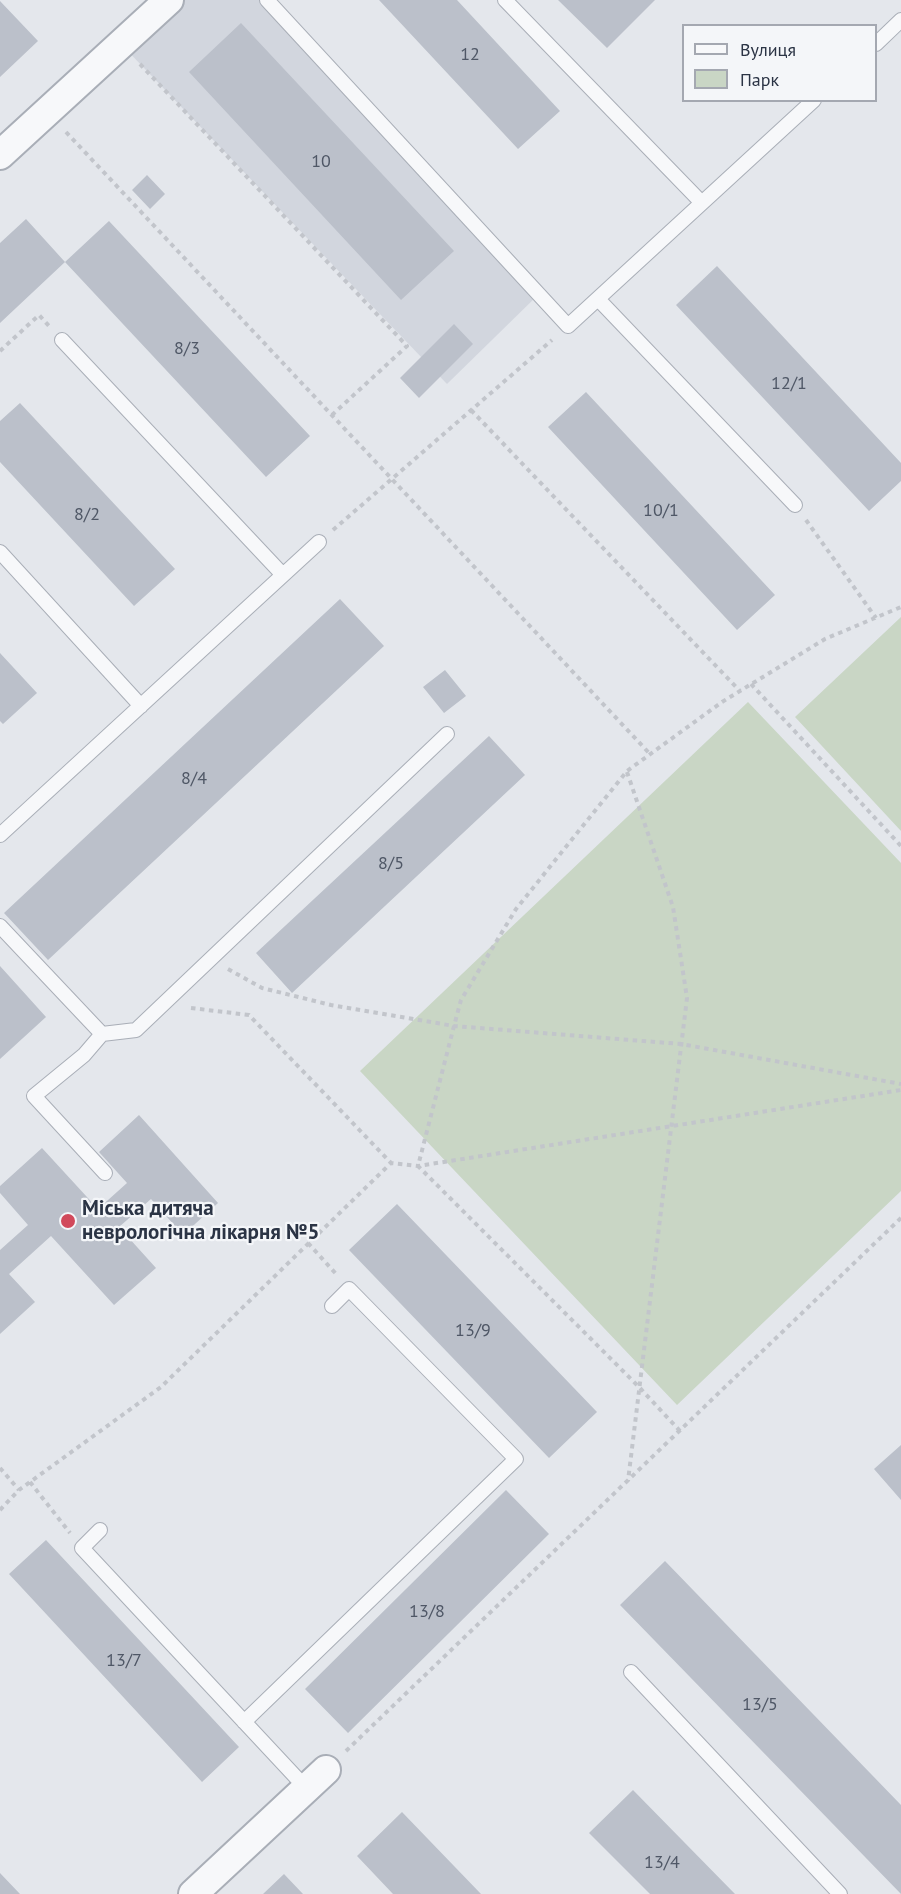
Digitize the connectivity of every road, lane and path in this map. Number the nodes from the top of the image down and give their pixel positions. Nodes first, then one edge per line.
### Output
1 (169, 0) edge
2 (267, 0) edge
3 (505, 0) edge
4 (901, 20) edge
5 (877, 43) edge
6 (121, 44) junction
7 (812, 102) edge
8 (47, 111) junction
9 (0, 155) edge
10 (702, 203) junction
11 (598, 299) junction
12 (568, 326) junction
13 (62, 340) joint
14 (0, 351) edge
15 (471, 410) junction
16 (332, 415) junction
17 (392, 479) junction
18 (795, 505) joint
19 (319, 542) joint
20 (0, 552) edge
21 (283, 575) junction
22 (901, 607) edge
23 (876, 618) junction
24 (751, 684) junction
25 (740, 691) junction
26 (141, 706) junction
27 (447, 734) dead end
28 (650, 754) junction
29 (627, 771) junction
30 (0, 835) edge
31 (901, 846) edge
32 (0, 927) edge
33 (210, 960) junction
34 (163, 1004) junction
35 (454, 1026) junction
36 (102, 1034) junction
37 (681, 1044) junction
38 (901, 1084) edge
39 (901, 1090) edge
40 (672, 1125) junction
41 (391, 1163) junction
42 (418, 1166) junction
43 (105, 1173) dead end
44 (901, 1218) edge
45 (308, 1243) junction
46 (349, 1289) junction
47 (332, 1306) dead end
48 (639, 1387) junction
49 (680, 1431) junction
50 (0, 1468) edge
51 (30, 1482) junction
52 (628, 1482) junction
53 (19, 1490) junction
54 (0, 1510) edge
55 (100, 1530) dead end
56 (82, 1548) junction
57 (631, 1672) dead end
58 (244, 1722) junction
59 (316, 1779) junction
60 (193, 1894) edge
61 (840, 1894) edge

1 - 6 street
2 - 12 lane
3 - 10 lane
4 - 5 lane
6 - 8 street
6 - 16 path
7 - 10 lane
8 - 9 street
8 - 16 path
10 - 11 lane
11 - 12 lane
11 - 18 lane
12 - 15 path
13 - 14 path
13 - 21 lane
15 - 17 path
15 - 25 path
16 - 17 path
17 - 19 path
17 - 28 path
18 - 23 path
19 - 21 lane
20 - 26 lane
21 - 26 lane
22 - 23 path
23 - 24 path
24 - 25 path
24 - 31 path
25 - 28 path
26 - 30 lane
27 - 33 lane
28 - 29 path
29 - 35 path
29 - 37 path
32 - 36 lane
33 - 34 lane
33 - 35 path
34 - 36 lane
34 - 41 path
35 - 37 path
35 - 42 path
36 - 43 lane
37 - 38 path
37 - 40 path
39 - 40 path
40 - 42 path
40 - 48 path
41 - 42 path
41 - 45 path
42 - 48 path
44 - 49 path
45 - 46 path
45 - 51 path
46 - 47 lane
46 - 58 lane
48 - 49 path
48 - 52 path
49 - 52 path
50 - 53 path
51 - 53 path
51 - 56 path
52 - 59 path
53 - 54 path
55 - 56 lane
56 - 58 lane
57 - 61 lane
58 - 59 lane
59 - 60 street

